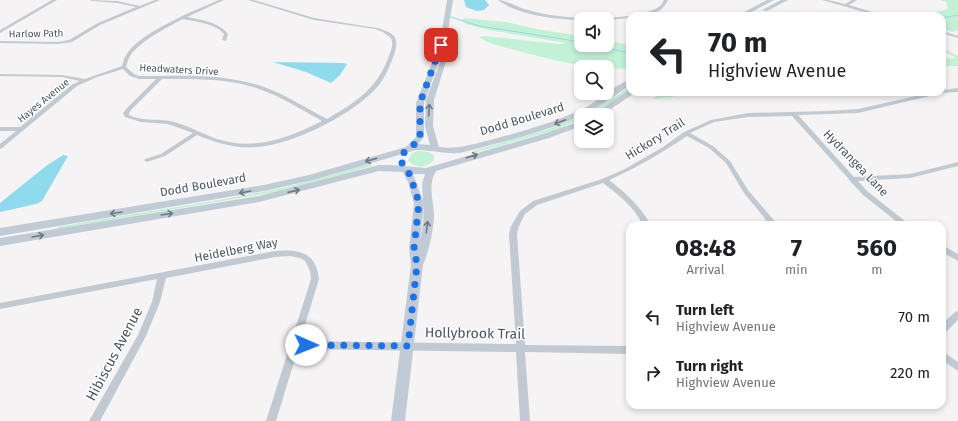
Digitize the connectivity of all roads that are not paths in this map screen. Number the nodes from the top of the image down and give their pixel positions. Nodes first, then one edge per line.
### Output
1 (55, 0) edge
2 (92, 0) edge
3 (158, 0) edge
4 (222, 0) edge
5 (250, 0) edge
6 (450, 0) edge
7 (500, 0) edge
8 (666, 0) edge
9 (772, 0) edge
10 (785, 0) edge
11 (824, 0) edge
12 (854, 0) edge
13 (845, 6) junction
14 (140, 7) junction
15 (648, 12) edge
16 (748, 12) edge
17 (762, 12) edge
18 (866, 12) edge
19 (626, 17) edge
20 (183, 18) junction
21 (574, 18) edge
22 (614, 18) edge
23 (446, 31) junction
24 (0, 32) edge
25 (946, 33) edge
26 (958, 37) edge
27 (224, 40) dead end
28 (0, 42) edge
29 (124, 67) junction
30 (0, 75) edge
31 (160, 77) junction
32 (84, 80) junction
33 (626, 85) edge
34 (958, 90) edge
35 (946, 92) edge
36 (626, 96) edge
37 (924, 96) edge
38 (608, 108) edge
39 (794, 114) junction
40 (326, 121) junction
41 (574, 126) edge
42 (0, 129) edge
43 (21, 129) junction
44 (197, 133) junction
45 (686, 133) junction
46 (0, 147) edge
47 (435, 148) junction
48 (409, 149) junction
49 (147, 160) dead end
50 (958, 164) edge
51 (407, 169) junction
52 (434, 169) junction
53 (851, 179) junction
54 (604, 180) junction
55 (646, 221) edge
56 (771, 221) edge
57 (901, 221) edge
58 (0, 232) edge
59 (0, 242) edge
60 (946, 250) edge
61 (958, 258) edge
62 (417, 265) junction
63 (162, 276) junction
64 (0, 306) edge
65 (958, 314) edge
66 (946, 326) edge
67 (295, 345) junction
68 (408, 346) junction
69 (521, 348) junction
70 (626, 350) edge
71 (946, 358) edge
72 (958, 367) edge
73 (94, 421) edge
74 (271, 421) edge
75 (398, 421) edge
76 (525, 421) edge

1 - 24 street
2 - 14 street
3 - 14 street, Harlow Path
4 - 20 street, Headwaters Drive
5 - 40 street
6 - 23 main road
7 - 21 street
8 - 15 street
9 - 16 main road
10 - 17 main road
11 - 13 street
12 - 13 street
13 - 18 street
14 - 28 street, Harlow Path
19 - 22 street
20 - 27 street
20 - 29 street, Headwaters Drive
47 -> 23 main road
23 - 48 main road
25 - 26 street
29 - 31 street, Headwaters Drive
29 - 32 street, Hayes Avenue
30 - 32 street
31 - 40 street, Headwaters Drive
31 - 44 street
32 - 43 street, Hayes Avenue
33 -> 47 main road, Dodd Boulevard
34 - 35 street, Hickory Trail
36 - 38 main road
37 - 39 street, Hickory Trail
39 - 45 street, Hickory Trail
39 - 53 street, Hydrangea Lane
40 - 44 street
52 -> 41 main road, Dodd Boulevard
42 - 43 street
43 - 46 street, Hayes Avenue
44 - 49 street
45 - 54 street, Hickory Trail
45 - 56 street
47 - 48 main road
47 - 52 main road
48 - 51 main road
48 -> 58 main road, Dodd Boulevard
50 - 53 street
51 - 52 main road
59 -> 51 main road, Dodd Boulevard
51 - 62 main road
62 -> 52 main road
53 - 57 street, Hydrangea Lane
54 - 55 street
54 - 69 street, Hickory Trail
60 - 61 street
62 - 68 main road
63 - 64 street, Heidelberg Way
63 - 67 street, Heidelberg Way
63 - 73 street, Hibiscus Avenue
65 - 66 street
67 - 68 street, Hollybrook Trail
67 - 74 street, Heidelberg Way
68 - 69 street, Hollybrook Trail
68 - 75 main road
69 - 70 street, Hollybrook Trail
69 - 76 street, Hickory Trail
71 - 72 street

